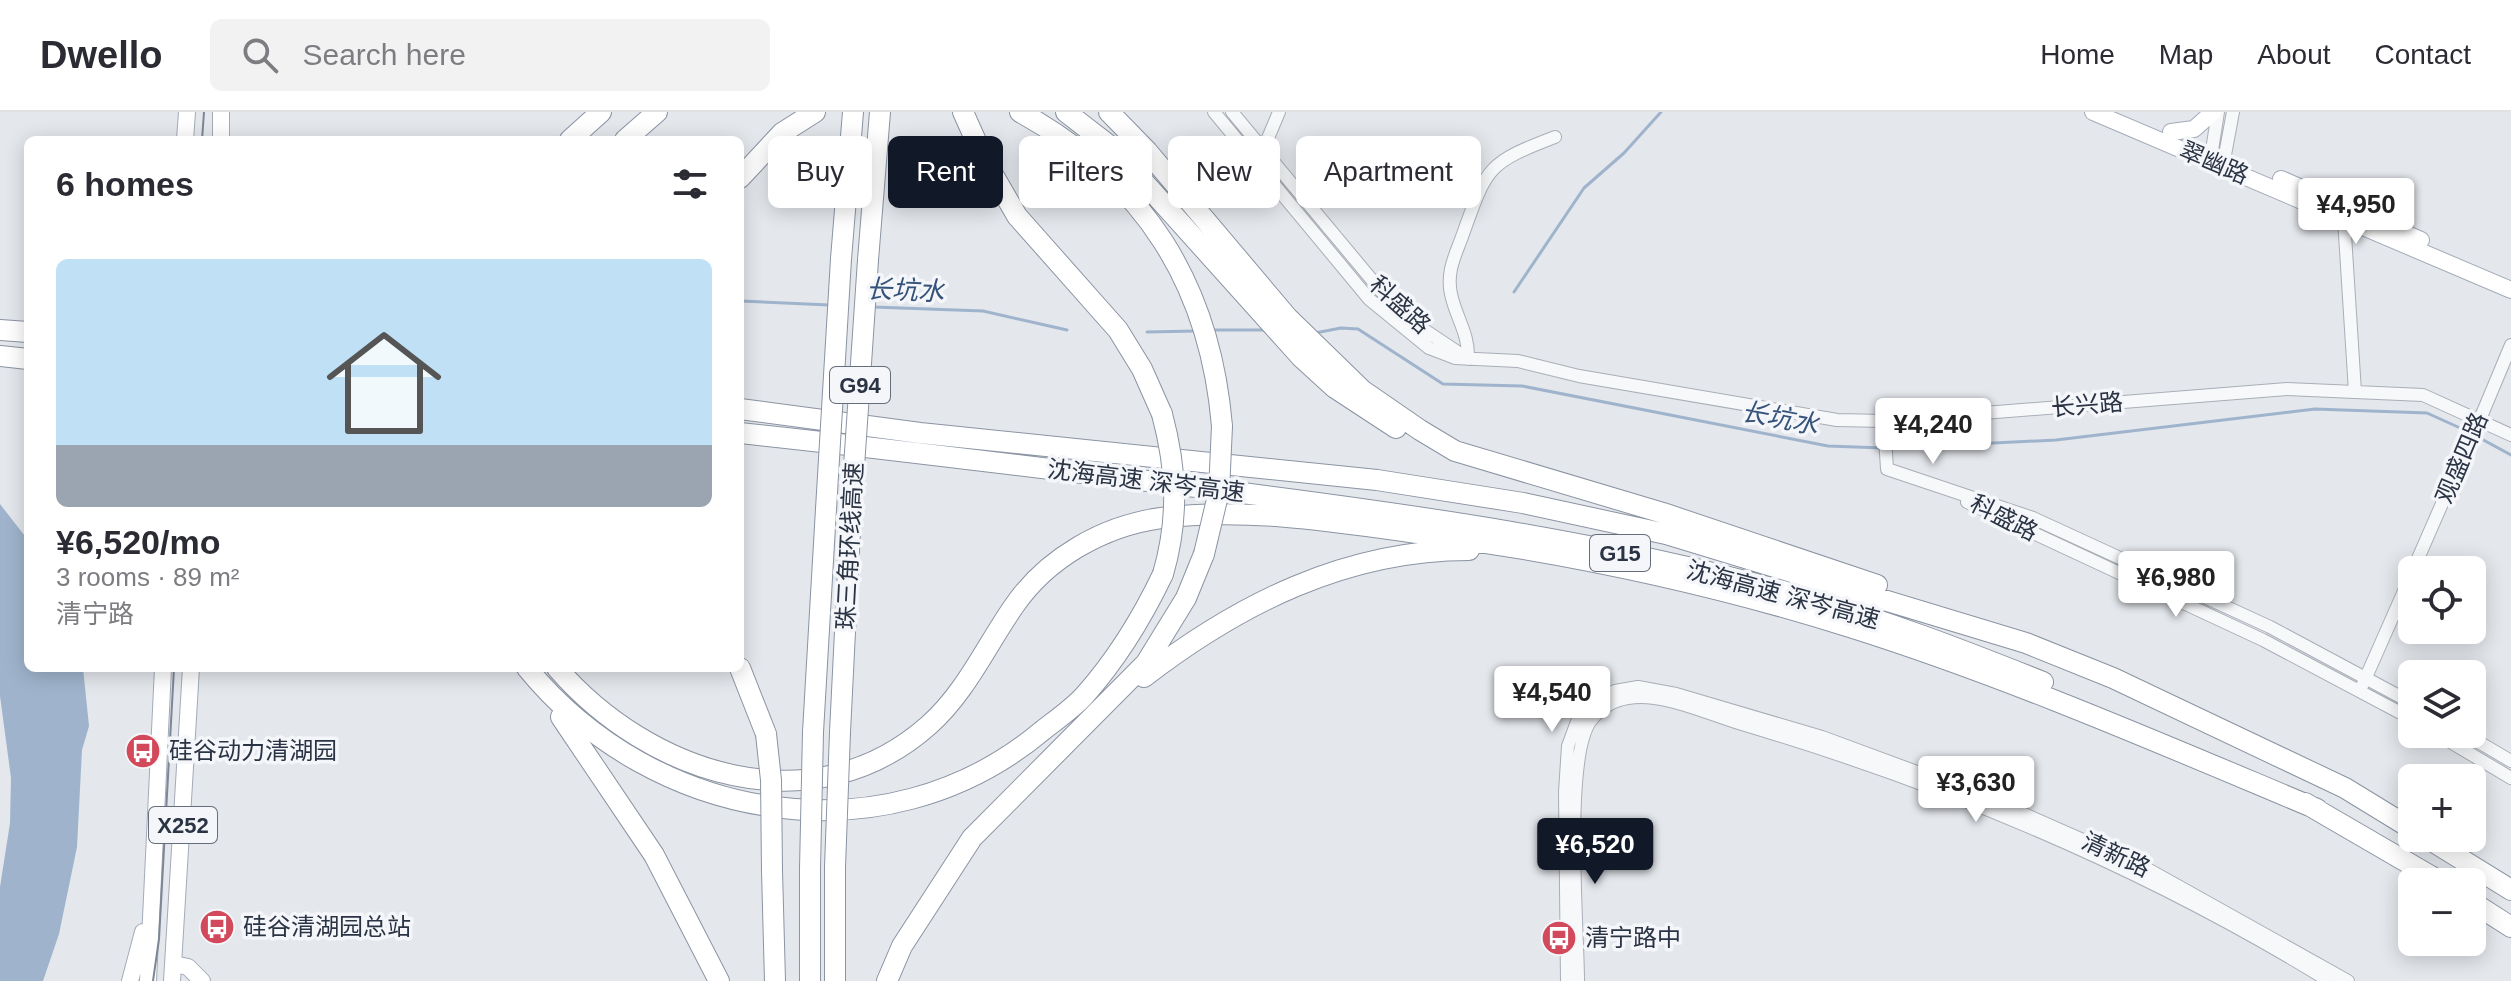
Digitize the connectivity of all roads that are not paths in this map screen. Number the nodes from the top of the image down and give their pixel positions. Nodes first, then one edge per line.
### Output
1 (189, 112) edge
2 (601, 112) edge
3 (657, 112) edge
4 (815, 112) edge
5 (853, 112) edge
6 (880, 112) edge
7 (1020, 112) edge
8 (1066, 112) edge
9 (1109, 112) edge
10 (1214, 112) edge
11 (1232, 112) edge
12 (1279, 112) edge
13 (2093, 112) edge
14 (2119, 112) edge
15 (2216, 112) edge
16 (2233, 112) edge
17 (965, 116) edge
18 (2171, 132) junction
19 (186, 136) edge
20 (192, 136) edge
21 (574, 136) edge
22 (630, 136) edge
23 (1252, 136) edge
24 (1269, 136) edge
25 (1555, 137) dead end
26 (2218, 156) junction
27 (1280, 170) edge
28 (744, 174) edge
29 (2344, 219) junction
30 (2511, 279) edge
31 (2511, 290) edge
32 (3, 330) edge
33 (24, 332) edge
34 (2511, 345) edge
35 (1468, 359) junction
36 (2355, 392) junction
37 (744, 410) edge
38 (1884, 421) junction
39 (744, 433) edge
40 (2511, 435) edge
41 (1455, 451) junction
42 (1959, 494) junction
43 (1550, 554) junction
44 (2420, 556) edge
45 (2398, 606) edge
46 (2026, 643) junction
47 (163, 672) edge
48 (191, 672) edge
49 (530, 672) edge
50 (530, 672) edge
51 (561, 672) edge
52 (742, 672) edge
53 (2366, 678) junction
54 (2360, 691) junction
55 (2398, 695) edge
56 (1598, 706) junction
57 (1099, 711) junction
58 (2398, 711) edge
59 (2486, 746) edge
60 (2461, 748) edge
61 (2511, 761) edge
62 (2511, 778) edge
63 (2317, 809) junction
64 (2398, 820) edge
65 (2450, 852) edge
66 (2417, 868) edge
67 (151, 883) junction
68 (2511, 890) edge
69 (2486, 911) edge
70 (2511, 927) edge
71 (173, 972) edge
72 (130, 981) edge
73 (148, 981) edge
74 (202, 981) edge
75 (719, 981) edge
76 (775, 981) edge
77 (810, 981) edge
78 (835, 981) edge
79 (887, 981) edge
80 (1567, 981) edge
81 (1578, 981) edge
82 (2329, 981) edge
83 (2348, 981) edge

1 - 19 main road
1 - 20 main road
2 - 21 highway
3 - 22 highway
4 - 28 highway
5 - 77 highway, 珠三角环线高速 / G94, bridge
6 - 78 highway, 珠三角环线高速 / G94, bridge
7 - 57 highway, bridge
8 - 41 highway
9 - 41 highway
10 - 35 street, 科盛路
11 - 23 street, 科盛路
12 - 24 street
13 - 26 main road, 翠幽路
14 - 18 main road, 翠幽路
15 - 18 main road
15 - 26 street
16 - 26 street
17 - 49 highway, bridge
18 - 26 main road, 翠幽路
25 - 35 street
26 - 29 main road, 翠幽路
26 - 30 main road, 翠幽路
27 - 35 street, 科盛路
29 - 31 main road, 翠幽路
29 - 36 street
32 - 33 highway
34 - 44 street, 观盛四路, bridge
35 - 38 street, 长兴路
36 - 38 street, 长兴路
36 - 40 street, 长兴路
37 - 46 highway, 沈海高速 深岑高速 / G15
38 - 42 street
39 - 63 highway, 沈海高速 深岑高速 / G15
41 - 46 highway
42 - 53 street, 科盛路
42 - 54 street, 科盛路
43 - 51 highway
43 - 57 highway
43 - 63 highway
45 - 53 street, 观盛四路
46 - 64 highway, 沈海高速 深岑高速 / G15
47 - 67 main road, X252
48 - 71 main road, X252
50 - 75 highway
52 - 76 highway, bridge
53 - 54 street, 观盛四路
53 - 55 street, 科盛路
54 - 58 street, 科盛路
56 - 80 street
56 - 81 street
56 - 82 street, 清新路
56 - 83 street, 清新路
57 - 79 highway
59 - 61 street
60 - 62 street
63 - 66 highway, 沈海高速 深岑高速 / G15
65 - 68 highway
67 - 72 main road
67 - 73 main road, X252
69 - 70 highway
71 - 74 main road

